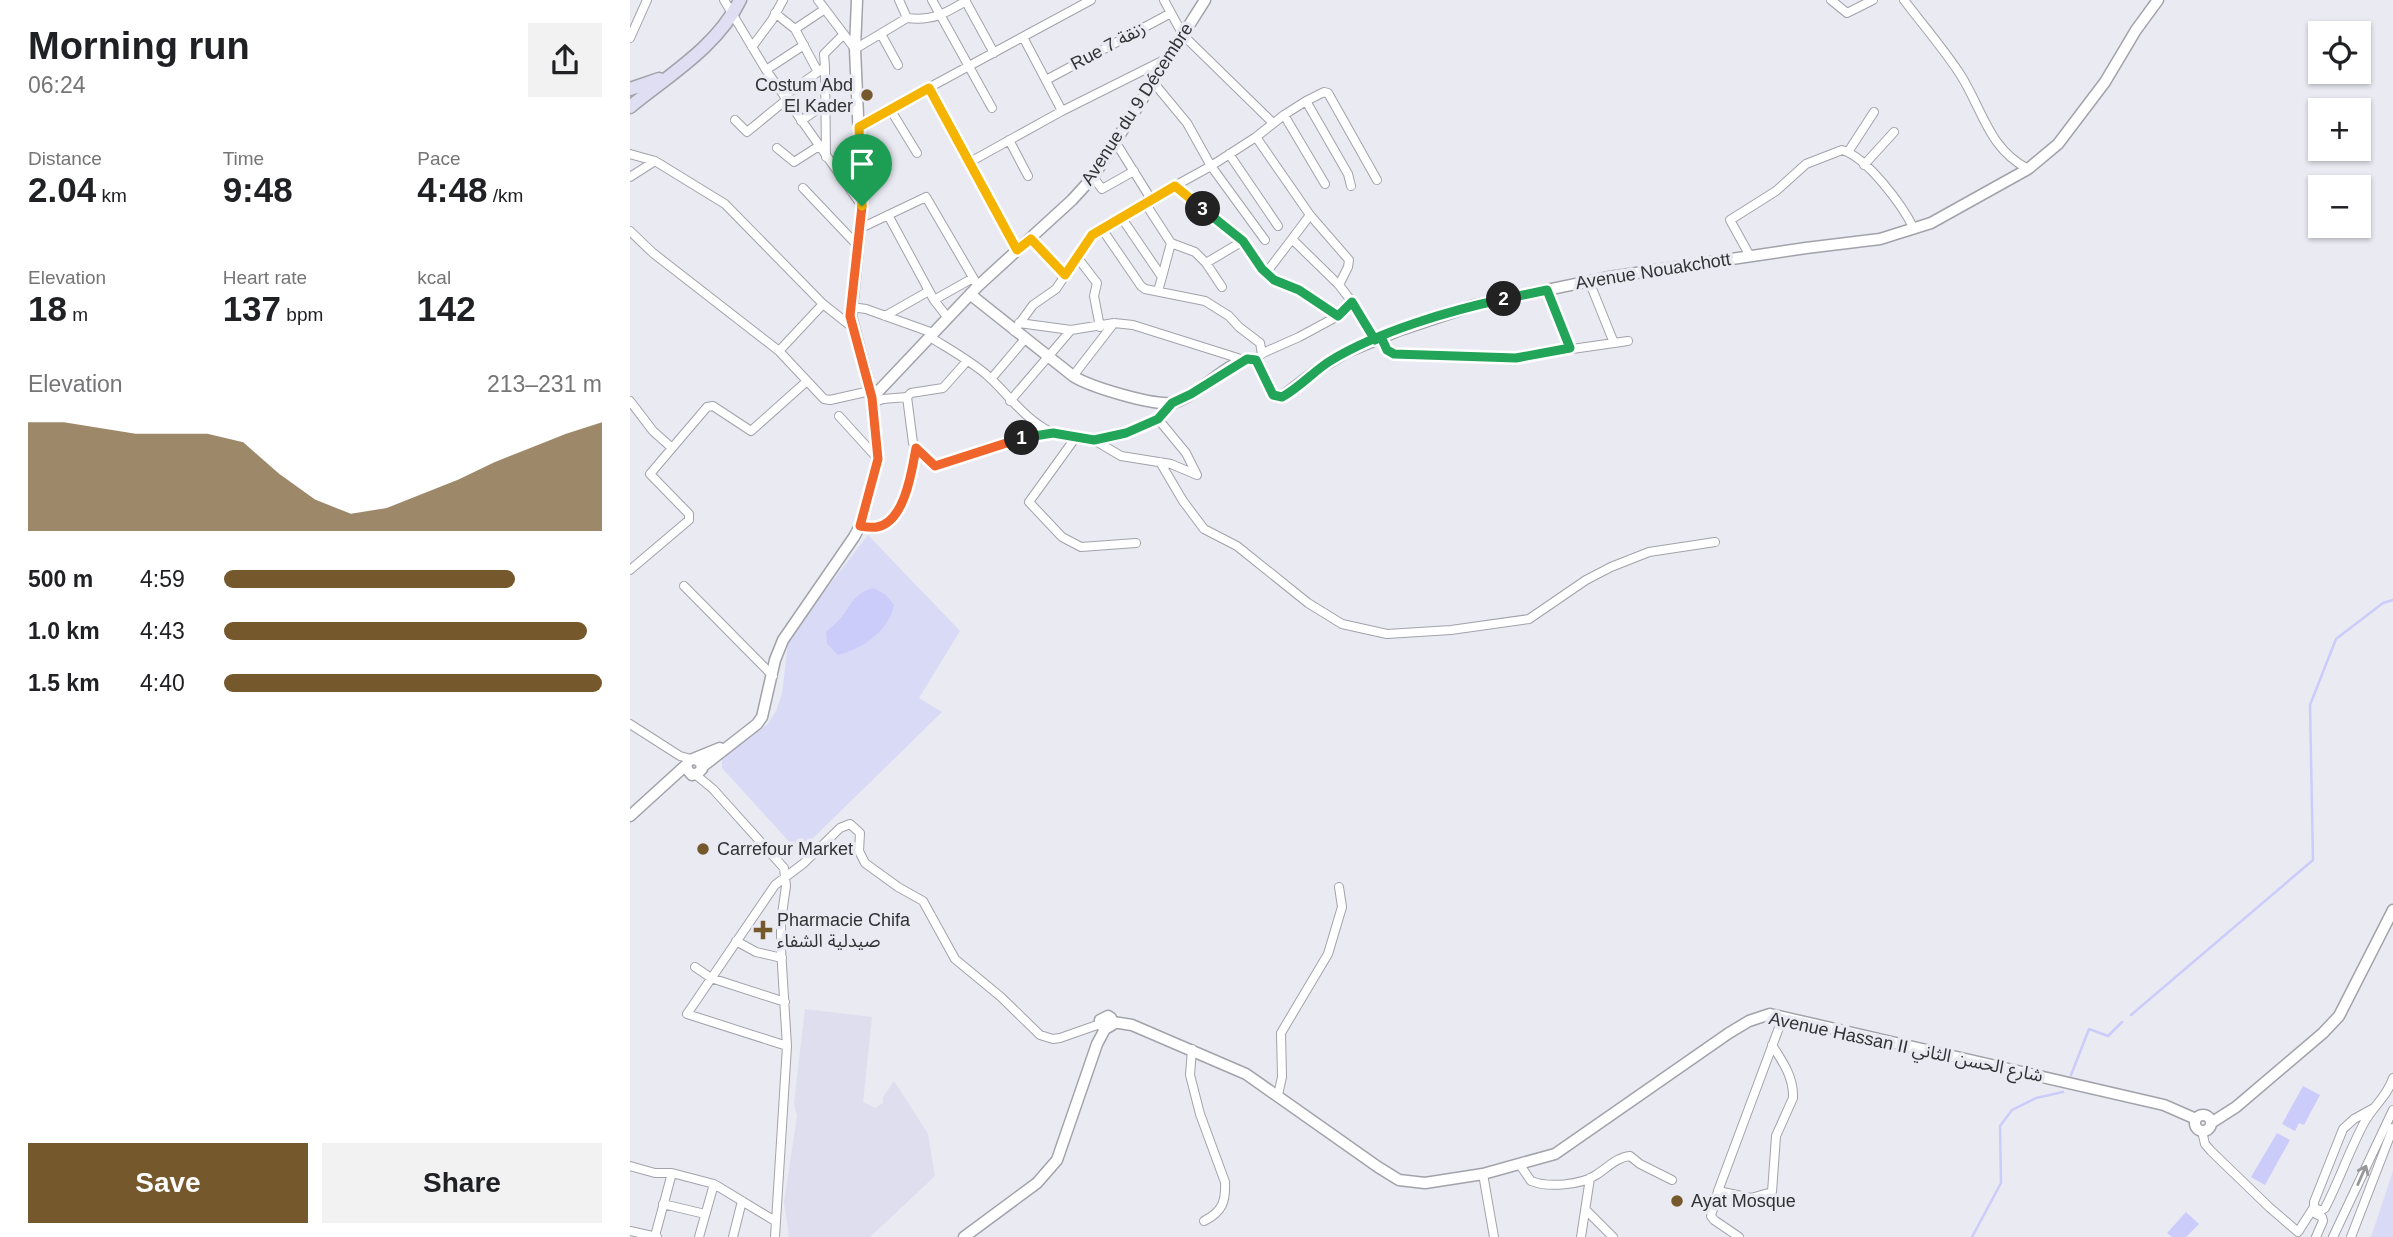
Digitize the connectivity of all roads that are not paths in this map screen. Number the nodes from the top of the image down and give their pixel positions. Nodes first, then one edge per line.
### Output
1 (648, 0) edge
2 (724, 0) edge
3 (740, 0) edge
4 (783, 0) edge
5 (818, 0) edge
6 (857, 0) edge
7 (899, 0) edge
8 (932, 0) edge
9 (1091, 0) edge
10 (1164, 0) edge
11 (1206, 0) edge
12 (1831, 0) edge
13 (1873, 0) edge
14 (1904, 0) edge
15 (2158, 0) edge
16 (965, 1) edge
17 (825, 9) junction
18 (775, 13) junction
19 (1171, 13) junction
20 (733, 15) junction
21 (941, 16) junction
22 (907, 18) junction
23 (795, 29) junction
24 (844, 34) junction
25 (881, 34) junction
26 (1183, 35) junction
27 (1023, 37) junction
28 (630, 38) edge
29 (804, 46) junction
30 (752, 47) junction
31 (855, 49) junction
32 (994, 53) junction
33 (1168, 58) junction
34 (898, 65) dead end
35 (968, 67) junction
36 (821, 69) junction
37 (766, 70) junction
38 (666, 77) junction
39 (1046, 80) junction
40 (1153, 82) junction
41 (929, 88) junction
42 (630, 89) edge
43 (785, 98) junction
44 (1306, 101) junction
45 (825, 104) junction
46 (630, 107) edge
47 (992, 108) dead end
48 (890, 109) junction
49 (1062, 110) junction
50 (1874, 112) dead end
51 (1284, 115) junction
52 (735, 120) dead end
53 (801, 121) junction
54 (1273, 123) junction
55 (859, 127) junction
56 (1894, 132) dead end
57 (1256, 137) junction
58 (1009, 141) junction
59 (1116, 143) junction
60 (819, 146) junction
61 (777, 149) dead end
62 (1848, 152) junction
63 (917, 153) dead end
64 (630, 154) edge
65 (1228, 154) junction
66 (826, 157) junction
67 (654, 161) junction
68 (970, 162) junction
69 (1864, 165) junction
70 (1211, 166) junction
71 (2028, 169) junction
72 (1134, 171) junction
73 (1028, 176) dead end
74 (630, 177) edge
75 (1093, 177) junction
76 (1377, 180) dead end
77 (1325, 184) dead end
78 (1175, 186) junction
79 (1351, 186) dead end
80 (803, 188) dead end
81 (1148, 201) junction
82 (862, 206) junction
83 (888, 215) junction
84 (1310, 215) junction
85 (1121, 217) junction
86 (1278, 226) dead end
87 (861, 228) junction
88 (1102, 229) junction
89 (1914, 229) junction
90 (630, 231) edge
91 (1031, 239) junction
92 (1292, 239) junction
93 (1265, 240) dead end
94 (1243, 241) junction
95 (1171, 243) junction
96 (859, 247) junction
97 (1017, 250) junction
98 (1751, 256) junction
99 (1077, 257) junction
100 (1206, 263) junction
101 (1266, 273) junction
102 (1065, 275) junction
103 (1162, 277) junction
104 (1590, 281) junction
105 (1339, 285) junction
106 (974, 286) junction
107 (1222, 287) dead end
108 (1547, 290) junction
109 (1158, 291) junction
110 (929, 292) junction
111 (934, 300) junction
112 (1352, 302) junction
113 (822, 304) junction
114 (850, 307) junction
115 (885, 316) junction
116 (1338, 316) junction
117 (948, 318) junction
118 (1114, 323) junction
119 (852, 327) junction
120 (1016, 327) junction
121 (1100, 327) junction
122 (1071, 330) junction
123 (932, 335) junction
124 (1025, 339) junction
125 (1378, 339) junction
126 (1628, 341) dead end
127 (1614, 343) junction
128 (1570, 348) junction
129 (779, 351) junction
130 (1049, 357) junction
131 (1254, 358) junction
132 (967, 361) junction
133 (1073, 376) junction
134 (991, 379) junction
135 (807, 381) junction
136 (871, 395) junction
137 (907, 397) junction
138 (630, 401) edge
139 (1010, 401) junction
140 (1172, 403) junction
141 (839, 416) dead end
142 (1158, 419) junction
143 (1053, 433) junction
144 (1076, 437) junction
145 (1094, 440) junction
146 (672, 448) junction
147 (916, 448) junction
148 (878, 459) junction
149 (1160, 463) junction
150 (860, 526) junction
151 (1136, 542) dead end
152 (1715, 542) dead end
153 (630, 570) edge
154 (684, 586) dead end
155 (773, 676) junction
156 (630, 724) edge
157 (692, 766) junction
158 (630, 816) edge
159 (786, 878) junction
160 (1339, 887) dead end
161 (2393, 910) edge
162 (736, 941) junction
163 (782, 958) junction
164 (695, 967) dead end
165 (711, 978) junction
166 (785, 1002) junction
167 (1783, 1017) junction
168 (1106, 1025) junction
169 (1772, 1045) junction
170 (786, 1046) junction
171 (1192, 1049) junction
172 (2393, 1078) edge
173 (1278, 1095) junction
174 (2374, 1108) junction
175 (2393, 1110) edge
176 (2196, 1119) junction
177 (2211, 1123) junction
178 (2393, 1128) edge
179 (2202, 1131) junction
180 (1520, 1165) junction
181 (630, 1166) edge
182 (672, 1173) junction
183 (1483, 1174) junction
184 (1590, 1178) junction
185 (1672, 1180) dead end
186 (714, 1184) junction
187 (1718, 1191) junction
188 (741, 1200) junction
189 (663, 1204) junction
190 (1586, 1210) junction
191 (2313, 1210) junction
192 (705, 1214) junction
193 (775, 1221) junction
194 (1204, 1221) dead end
195 (630, 1231) edge
196 (656, 1237) edge
197 (699, 1237) edge
198 (733, 1237) edge
199 (775, 1237) edge
200 (964, 1237) edge
201 (1494, 1237) edge
202 (1581, 1237) edge
203 (1612, 1237) edge
204 (1740, 1237) edge
205 (2316, 1237) edge
206 (2333, 1237) edge
207 (2351, 1237) edge

1 - 28 street
2 - 20 street
3 - 20 main road
4 - 18 street
5 - 17 street
6 - 31 street
7 - 22 street
8 - 21 street
9 - 27 street
10 - 19 street
11 - 26 street, Avenue du 9 Décembre
12 - 13 street
14 - 71 street
15 - 71 street, Avenue Nouakchott
16 - 21 street
16 - 32 street
17 - 23 street
17 - 24 street
18 - 23 street
18 - 30 street
19 - 26 street
19 - 39 street, Rue 7 زنقة
20 - 30 street
20 - 38 main road
21 - 22 street
21 - 35 street
22 - 25 street
23 - 29 street
24 - 31 street
24 - 36 street
25 - 31 street
25 - 34 street
26 - 33 street, Avenue du 9 Décembre
26 - 54 street
27 - 32 street
27 - 39 street
29 - 36 street
29 - 37 street
30 - 37 street
31 - 55 street
32 - 35 street
33 - 40 street, Avenue du 9 Décembre
33 - 49 street
35 - 41 street
35 - 47 street
36 - 43 street
36 - 45 street
37 - 43 street
38 - 42 main road
38 - 46 main road
39 - 49 street
40 - 59 street, Avenue du 9 Décembre
40 - 70 street
41 - 48 street
41 - 68 street
43 - 52 street
43 - 53 street
44 - 51 street
44 - 76 street
44 - 79 street
45 - 53 street
45 - 66 street
48 - 55 street
48 - 63 street
49 - 58 street
50 - 62 street
51 - 54 street
51 - 77 street
53 - 60 street
54 - 57 street
55 - 82 street
56 - 69 street
57 - 65 street
57 - 84 street
58 - 68 street
58 - 73 street
59 - 72 street
59 - 75 street, Avenue du 9 Décembre
60 - 61 street
60 - 66 street
62 - 69 street
62 - 98 street
64 - 67 street
65 - 70 street
65 - 86 street
66 - 82 street
67 - 74 street
67 - 113 street
68 - 97 street
69 - 89 street
70 - 78 street
70 - 93 street
71 - 89 street, Avenue Nouakchott
72 - 75 street
72 - 81 street
75 - 91 street, Avenue du 9 Décembre
78 - 81 street
78 - 94 street
80 - 96 street
81 - 85 street
81 - 95 street
82 - 87 street
83 - 87 street
83 - 106 street
83 - 110 street
84 - 92 street
84 - 105 street
85 - 88 street
85 - 103 street
87 - 96 street
88 - 99 street
88 - 109 street
89 - 98 street, Avenue Nouakchott
90 - 129 street
91 - 97 street, Avenue du 9 Décembre
91 - 102 street
92 - 101 street
92 - 105 street
94 - 100 street
94 - 101 street
95 - 100 street
95 - 103 street
96 - 114 street
97 - 106 street, Avenue du 9 Décembre
98 - 104 street, Avenue Nouakchott
99 - 102 street
99 - 121 street
100 - 107 street
101 - 116 street
102 - 120 street
103 - 109 street
104 - 108 street, Avenue Nouakchott
104 - 127 street
105 - 112 street
106 - 111 street
106 - 117 street, Avenue du 9 Décembre
106 - 120 street
108 - 125 street, Avenue Nouakchott
108 - 128 street
109 - 131 street
110 - 111 street
110 - 115 street
111 - 117 street
112 - 116 street
112 - 125 street
113 - 119 street
113 - 129 street
114 - 115 street
114 - 119 street
115 - 123 street
116 - 131 street
117 - 123 street, Avenue du 9 Décembre
118 - 121 street
118 - 131 street
118 - 133 street
119 - 136 street
120 - 122 street
120 - 124 street
121 - 122 street
122 - 130 street
123 - 132 street
123 - 136 street, Avenue du 9 Décembre
124 - 130 street
124 - 134 street
125 - 128 street
125 - 131 street, Avenue Nouakchott
126 - 127 street
127 - 128 street
129 - 135 street
130 - 133 street
130 - 139 street
131 - 140 street
132 - 134 street
132 - 137 street
133 - 140 street
134 - 139 street
135 - 136 street
135 - 146 street
136 - 137 street
136 - 148 street
137 - 147 street
138 - 146 street
139 - 143 street
140 - 142 street
141 - 148 street
142 - 145 street
142 - 149 street
143 - 144 street
143 - 147 street
144 - 145 street
144 - 151 street
145 - 149 street
146 - 153 street
147 - 150 street
148 - 150 street
149 - 152 street
150 - 155 street
154 - 155 street
155 - 157 street
156 - 157 street
157 - 158 street
157 - 159 street
159 - 162 street
159 - 163 street
159 - 168 street
160 - 173 street
161 - 177 street
162 - 163 street
162 - 165 street
163 - 166 street
164 - 165 street
165 - 166 street
165 - 170 street
166 - 170 street
167 - 169 street
167 - 176 street, Avenue Hassan II شارع الحسن الثاني
167 - 180 street, Avenue Hassan II شارع الحسن الثاني
168 - 171 street, Avenue Hassan II شارع الحسن الثاني
168 - 200 street
169 - 187 street
169 - 187 street
170 - 193 street
171 - 173 street, Avenue Hassan II شارع الحسن الثاني
171 - 194 street
172 - 174 street
173 - 183 street, Avenue Hassan II شارع الحسن الثاني
174 - 191 street
174 - 191 street
206 -> 175 street
176 - 177 street
176 - 179 street
177 - 179 street
178 - 207 street
179 - 191 street
180 - 183 street, Avenue Hassan II شارع الحسن الثاني
180 - 184 street
181 - 182 street
182 - 186 street
182 - 189 street
183 - 201 street
184 - 185 street
184 - 190 street
186 - 188 street
186 - 192 street
187 - 204 street
188 - 193 street
188 - 198 street
189 - 192 street
189 - 196 street
190 - 202 street
190 - 203 street
191 - 205 street
192 - 197 street
193 - 199 street
195 - 196 street

